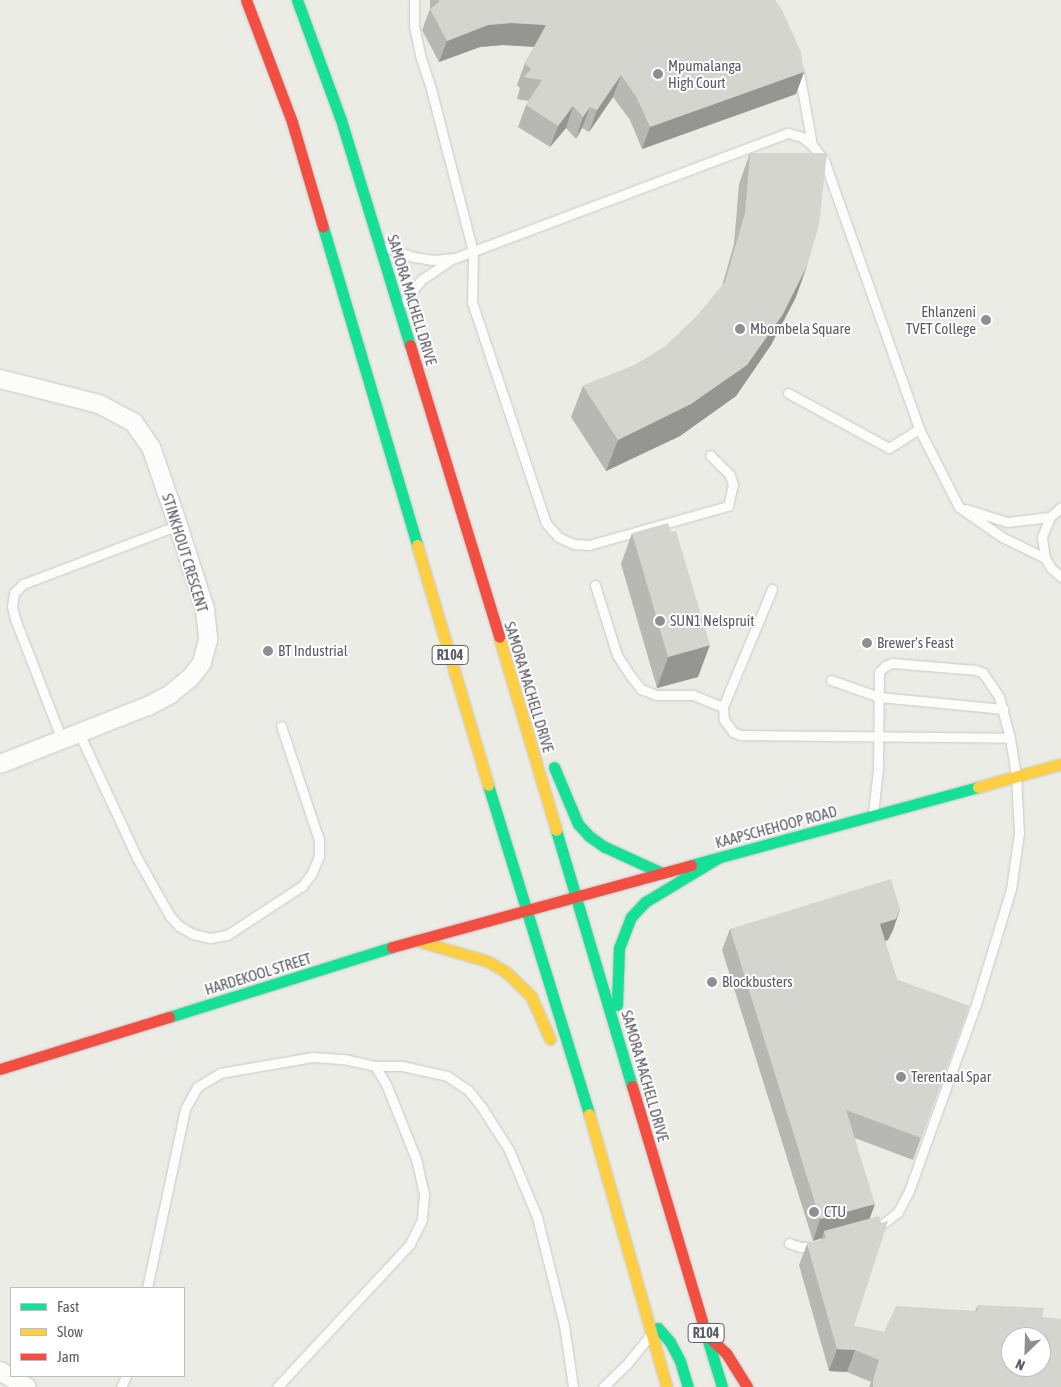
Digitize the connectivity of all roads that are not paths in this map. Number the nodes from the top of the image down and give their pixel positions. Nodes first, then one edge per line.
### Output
1 (246, 0) edge
2 (297, 0) edge
3 (414, 0) edge
4 (795, 64) edge
5 (812, 145) junction
6 (379, 243) junction
7 (473, 252) junction
8 (455, 258) junction
9 (399, 309) junction
10 (0, 379) edge
11 (788, 393) dead end
12 (919, 429) junction
13 (710, 456) dead end
14 (959, 507) junction
15 (1061, 507) edge
16 (1050, 517) junction
17 (178, 525) junction
18 (1045, 558) junction
19 (1061, 577) edge
20 (595, 585) dead end
21 (772, 589) dead end
22 (486, 599) junction
23 (831, 680) dead end
24 (879, 697) junction
25 (723, 707) junction
26 (1003, 709) junction
27 (537, 725) dead end
28 (281, 726) dead end
29 (80, 733) junction
30 (878, 737) junction
31 (1010, 738) junction
32 (62, 740) junction
33 (548, 752) dead end
34 (0, 764) edge
35 (1060, 767) edge
36 (1016, 776) junction
37 (873, 815) junction
38 (718, 858) junction
39 (662, 873) junction
40 (575, 897) junction
41 (525, 909) junction
42 (415, 940) junction
43 (618, 1040) junction
44 (554, 1049) dead end
45 (375, 1066) junction
46 (562, 1067) dead end
47 (0, 1069) edge
48 (602, 1155) junction
49 (866, 1232) edge
50 (789, 1244) dead end
51 (823, 1245) edge
52 (147, 1287) edge
53 (646, 1313) junction
54 (651, 1334) junction
55 (706, 1334) junction
56 (10, 1377) edge
57 (27, 1387) edge
58 (277, 1387) edge
59 (573, 1387) edge
60 (603, 1387) edge
61 (667, 1387) edge
62 (688, 1387) edge
63 (722, 1387) edge
64 (747, 1387) edge

1 - 41 main road, R104
2 - 6 main road, SAMORA MACHELL DRIVE / R104
3 - 7 lane
4 - 5 lane
5 - 7 lane
5 - 12 lane
6 - 8 lane
6 - 9 main road, SAMORA MACHELL DRIVE / R104
7 - 8 lane
7 - 13 lane
8 - 9 lane
9 - 22 main road, SAMORA MACHELL DRIVE / R104
10 - 17 street, STINKHOUT CRESCENT
11 - 12 lane
12 - 14 lane
14 - 16 lane
14 - 18 lane
15 - 16 lane
16 - 18 lane
17 - 29 street, STINKHOUT CRESCENT
17 - 32 lane
18 - 19 lane
20 - 25 lane
21 - 25 lane
22 - 27 main road
22 - 40 main road, SAMORA MACHELL DRIVE / R104
23 - 24 lane
24 - 26 lane
24 - 26 lane
24 - 30 lane
25 - 30 lane
26 - 31 lane
28 - 29 lane
29 - 32 street, STINKHOUT CRESCENT
30 - 31 lane
30 - 37 lane
31 - 36 lane
32 - 34 street, STINKHOUT CRESCENT
33 - 39 main road
35 - 36 main road, KAAPSCHEHOOP ROAD
36 - 37 main road, KAAPSCHEHOOP ROAD
36 - 49 lane
37 - 38 main road, KAAPSCHEHOOP ROAD
38 - 39 main road, KAAPSCHEHOOP ROAD
38 - 43 main road
39 - 40 main road, KAAPSCHEHOOP ROAD
40 - 41 main road, KAAPSCHEHOOP ROAD
40 - 43 main road, SAMORA MACHELL DRIVE / R104
41 - 42 main road, HARDEKOOL STREET
41 - 48 main road, R104
42 - 44 main road
42 - 47 main road, HARDEKOOL STREET
43 - 55 main road, SAMORA MACHELL DRIVE / R104
45 - 52 lane
45 - 58 lane
45 - 59 lane
46 - 48 main road
48 - 53 main road, R104
50 - 51 lane
53 - 54 main road, R104
53 - 62 main road
54 - 60 lane
54 - 61 main road, R104
55 - 63 main road, SAMORA MACHELL DRIVE / R104
55 - 64 main road
56 - 57 street

